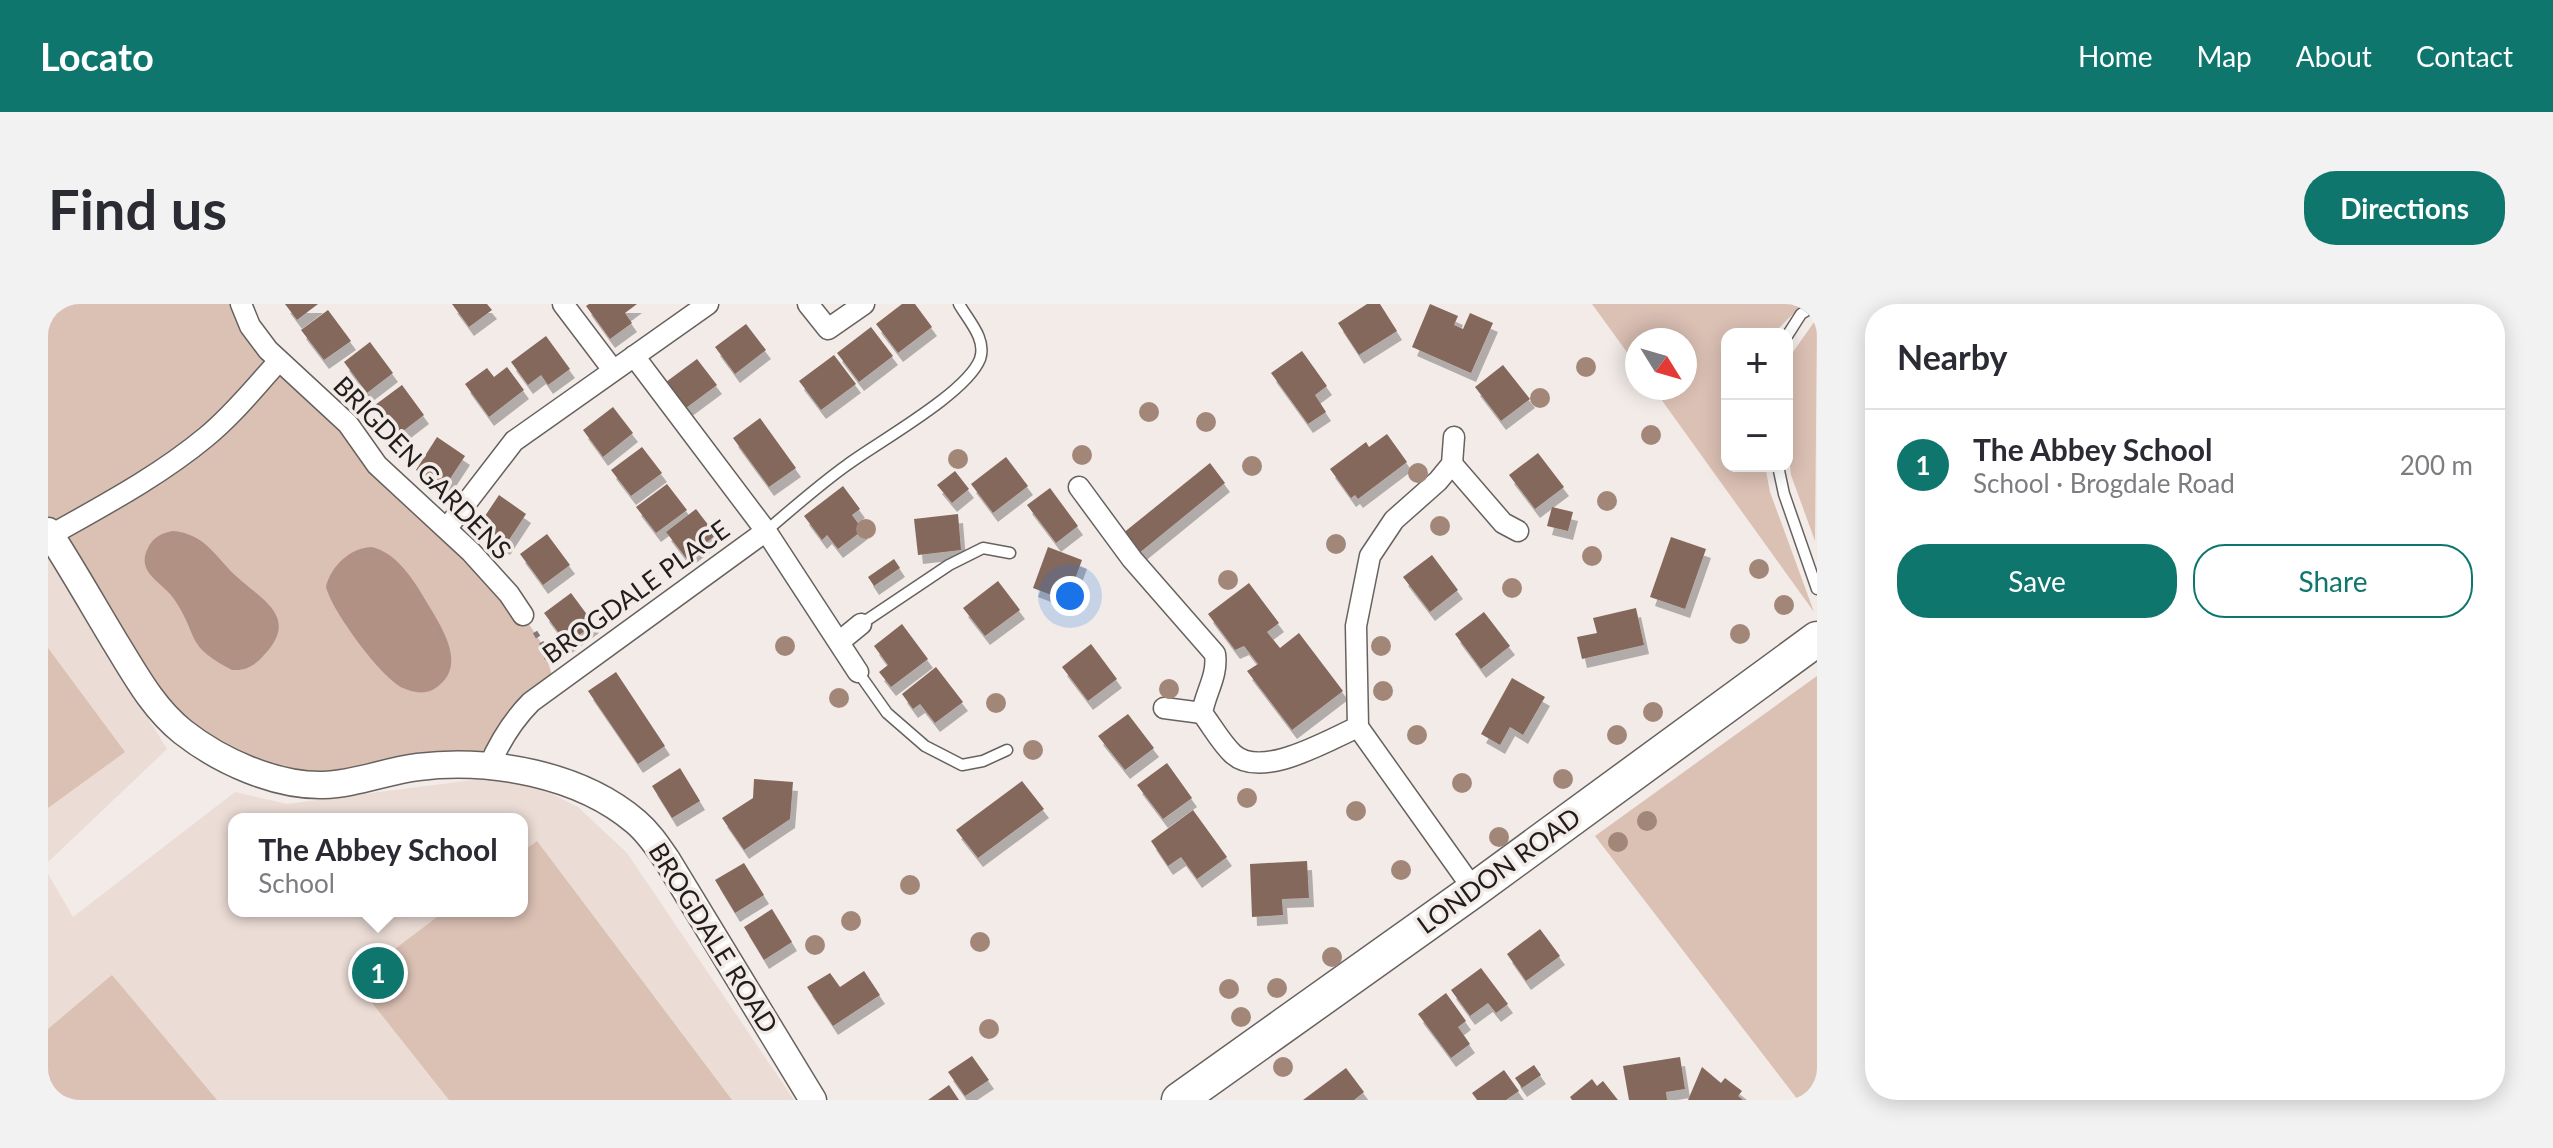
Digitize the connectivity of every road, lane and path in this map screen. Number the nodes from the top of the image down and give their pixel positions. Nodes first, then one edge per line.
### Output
1 (241, 304) edge
2 (563, 304) edge
3 (708, 304) edge
4 (808, 304) edge
5 (864, 304) edge
6 (959, 304) edge
7 (1817, 304) edge
8 (1792, 328) edge
9 (634, 356) junction
10 (278, 362) junction
11 (613, 370) junction
12 (1454, 437) dead end
13 (1452, 464) junction
14 (1779, 472) edge
15 (1079, 487) dead end
16 (447, 528) junction
17 (766, 531) junction
18 (1518, 531) dead end
19 (49, 533) edge
20 (1010, 553) dead end
21 (1817, 589) edge
22 (523, 615) joint
23 (861, 624) joint
24 (1817, 639) edge
25 (839, 642) junction
26 (858, 672) joint
27 (554, 683) junction
28 (1164, 708) dead end
29 (1202, 713) junction
30 (1358, 727) junction
31 (1007, 750) dead end
32 (489, 766) junction
33 (1474, 890) junction
34 (813, 1100) edge
35 (1179, 1100) edge

1 - 10 street, BRIGDEN GARDENS
2 - 11 street
3 - 9 street
4 - 5 street
6 - 17 lane
7 - 8 lane
9 - 11 street
9 - 17 street
10 - 16 street, BRIGDEN GARDENS
10 - 19 street
11 - 16 street
12 - 13 street
13 - 18 street
13 - 30 street
14 - 21 lane
15 - 29 street
16 - 22 street, BRIGDEN GARDENS
17 - 25 street, BROGDALE PLACE
17 - 27 street, BROGDALE PLACE
19 - 32 street, BROGDALE ROAD
20 - 23 lane
22 - 27 path
23 - 25 street
24 - 33 main road, LONDON ROAD
25 - 26 street, BROGDALE PLACE
26 - 31 lane
27 - 32 street, BROGDALE PLACE
28 - 29 street
29 - 30 street
30 - 33 street
32 - 34 street, BROGDALE ROAD
33 - 35 main road, LONDON ROAD

